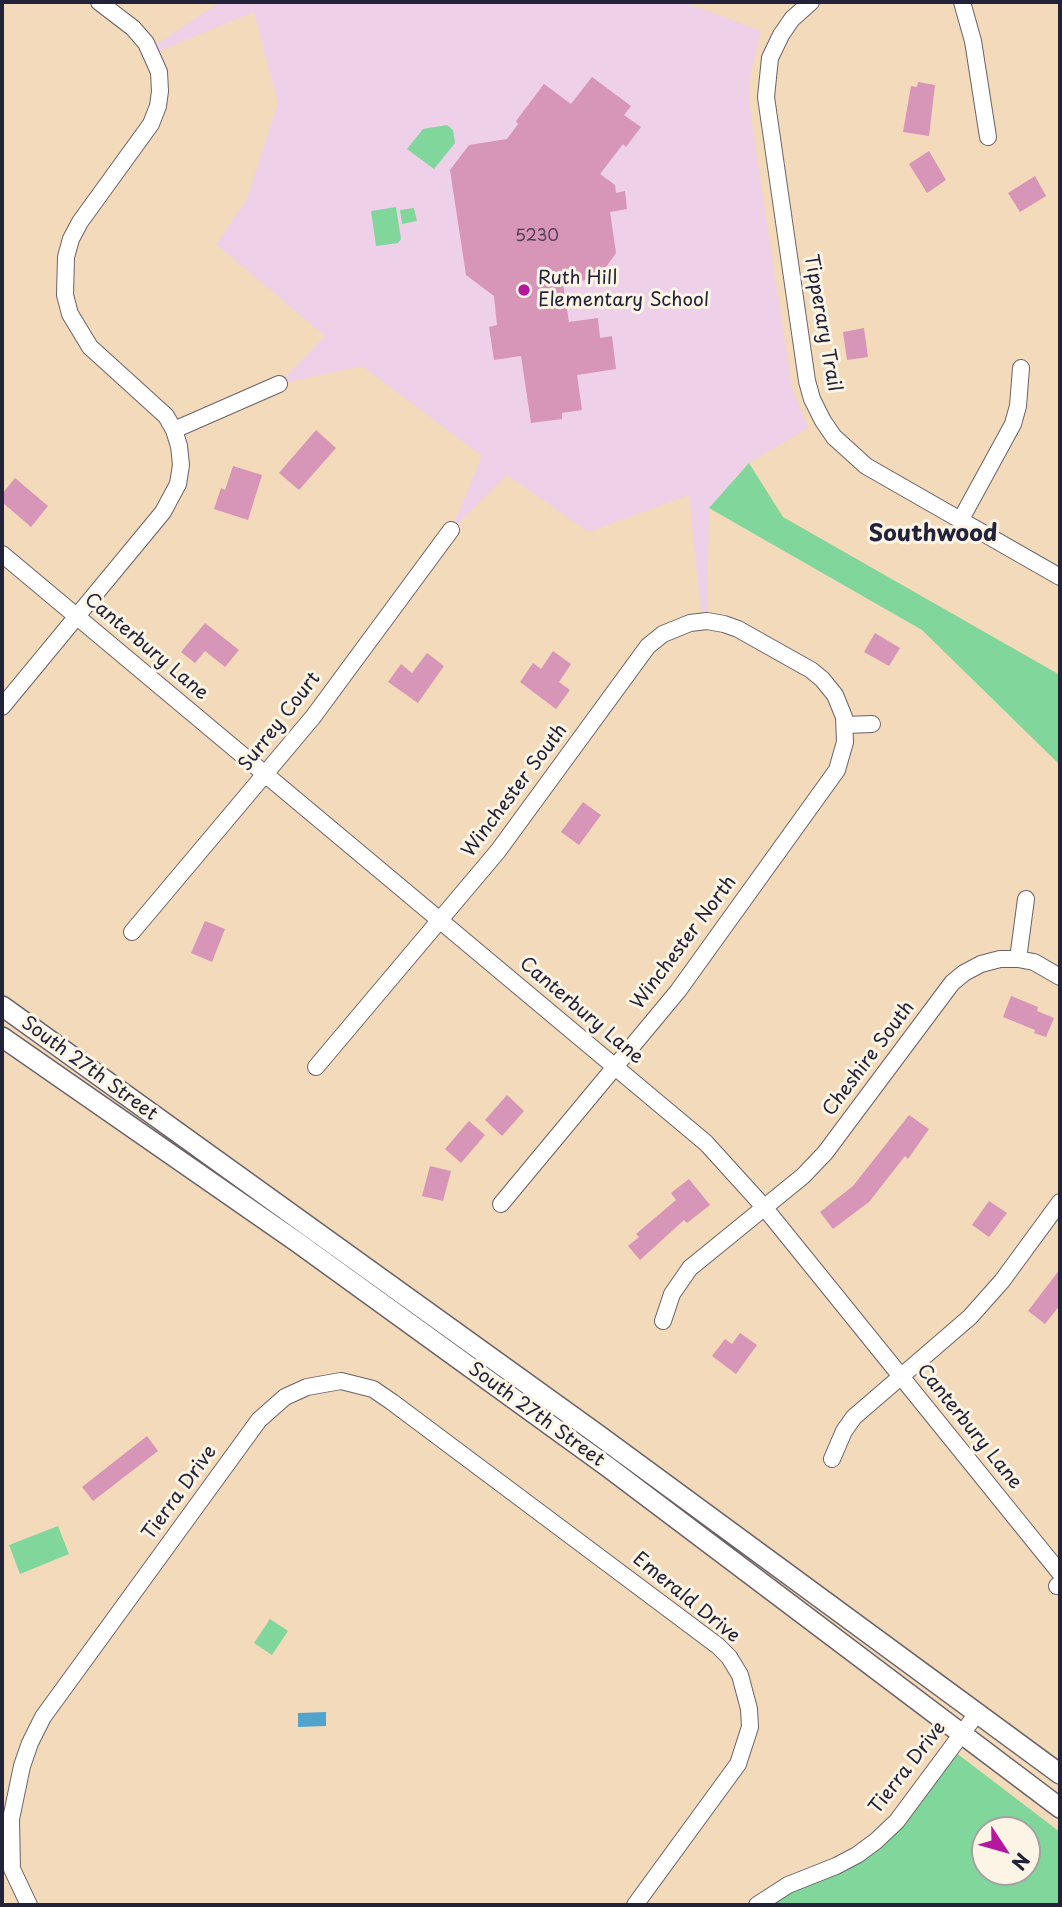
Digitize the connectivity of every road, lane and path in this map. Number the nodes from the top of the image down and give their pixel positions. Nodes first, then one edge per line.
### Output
1 (811, 2) edge
2 (962, 2) edge
3 (102, 4) edge
4 (989, 137) dead end
5 (1021, 368) dead end
6 (279, 384) dead end
7 (174, 430) junction
8 (960, 520) junction
9 (451, 530) dead end
10 (2, 554) edge
11 (1060, 577) edge
12 (76, 616) junction
13 (779, 652) joint
14 (2, 707) edge
15 (872, 724) dead end
16 (845, 725) junction
17 (266, 775) junction
18 (1026, 899) dead end
19 (440, 920) junction
20 (132, 932) dead end
21 (1018, 959) junction
22 (1060, 976) edge
23 (2, 1006) edge
24 (2, 1037) edge
25 (615, 1066) junction
26 (316, 1067) dead end
27 (1060, 1202) edge
28 (501, 1204) dead end
29 (764, 1208) junction
30 (663, 1321) dead end
31 (901, 1376) junction
32 (832, 1459) dead end
33 (557, 1523) joint
34 (1060, 1544) edge
35 (1046, 1555) junction
36 (1059, 1581) edge
37 (978, 1712) junction
38 (962, 1734) junction
39 (1060, 1774) edge
40 (1060, 1808) edge
41 (29, 1905) edge
42 (635, 1905) edge
43 (757, 1905) edge

1 - 8 street, Tipperary Trail
2 - 4 street
3 - 7 street
5 - 8 street
6 - 7 street
7 - 12 street
8 - 11 street, Tipperary Trail
9 - 17 street, Surrey Court
10 - 12 street, Canterbury Lane
12 - 14 street
12 - 17 street, Canterbury Lane
13 - 16 street, Winchester North
13 - 19 street, Winchester South
15 - 16 street
16 - 25 street, Winchester North
17 - 19 street, Canterbury Lane
17 - 20 street, Surrey Court
18 - 21 street
19 - 25 street, Canterbury Lane
19 - 26 street, Winchester South
21 - 22 street, Cheshire South
21 - 29 street, Cheshire South
23 - 37 main road, South 27th Street
24 - 38 main road, South 27th Street
25 - 28 street, Winchester North
25 - 29 street, Canterbury Lane
27 - 31 street
29 - 30 street, Cheshire South
29 - 31 street, Canterbury Lane
31 - 32 street
31 - 35 street, Canterbury Lane
33 - 41 street, Tierra Drive
33 - 42 street, Emerald Drive
34 - 35 street
35 - 36 street, Canterbury Lane
37 - 38 street, Tierra Drive
37 - 39 main road, South 27th Street
38 - 40 main road, South 27th Street
38 - 43 street, Tierra Drive

